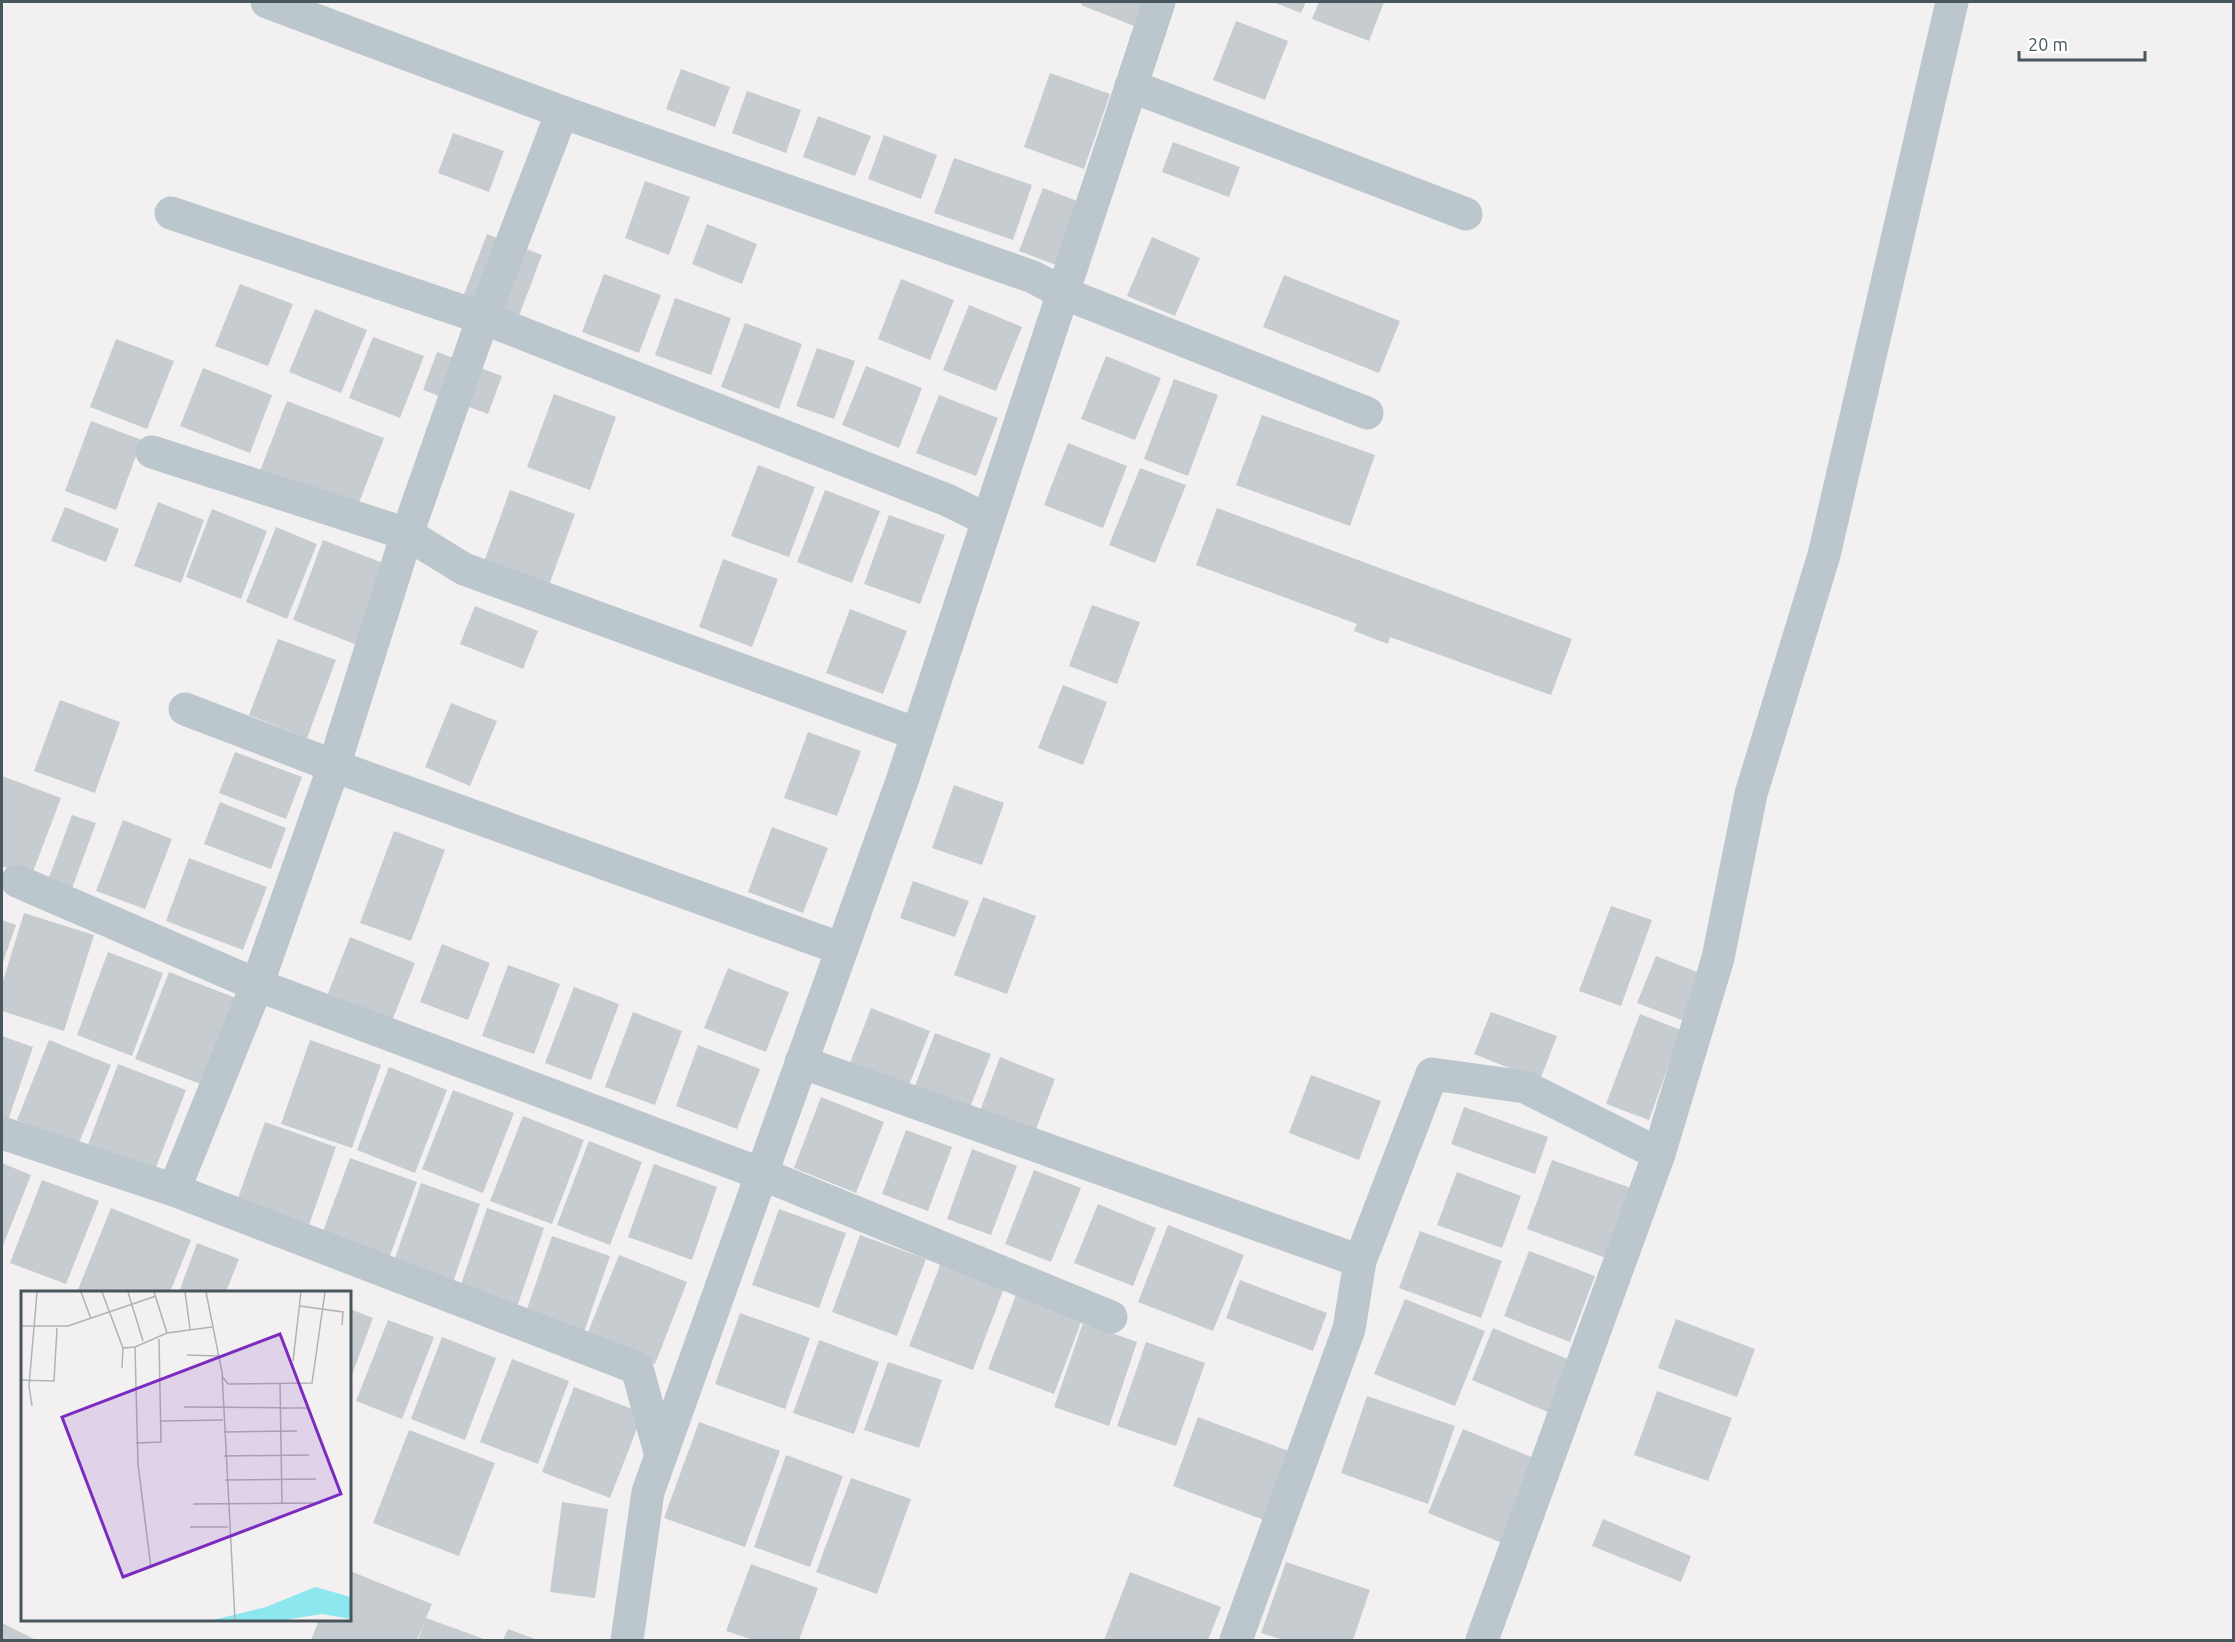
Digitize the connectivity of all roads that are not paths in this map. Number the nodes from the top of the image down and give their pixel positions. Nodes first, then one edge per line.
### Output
1 (267, 2) edge
2 (1159, 2) edge
3 (1952, 2) edge
4 (1131, 86) junction
5 (562, 112) junction
6 (171, 213) dead end
7 (1466, 214) dead end
8 (1063, 293) junction
9 (483, 318) junction
10 (1367, 413) dead end
11 (152, 452) dead end
12 (988, 520) junction
13 (407, 534) junction
14 (185, 709) dead end
15 (917, 734) junction
16 (334, 766) junction
17 (17, 881) dead end
18 (842, 950) junction
19 (257, 985) junction
20 (801, 1062) junction
21 (2, 1133) edge
22 (1659, 1154) junction
23 (762, 1174) junction
24 (174, 1190) junction
25 (1360, 1262) junction
26 (1111, 1317) dead end
27 (661, 1456) junction
28 (627, 1641) edge
29 (1236, 1641) edge
30 (1482, 1641) edge

1 - 5 street
2 - 4 street
3 - 22 street
4 - 7 street
4 - 8 street
5 - 8 street
5 - 9 street
6 - 9 street
8 - 10 street
8 - 12 street
9 - 12 street
9 - 13 street
11 - 13 street
12 - 15 street
13 - 15 street
13 - 16 street
14 - 16 street
15 - 18 street
16 - 18 street
16 - 19 street
17 - 19 street
18 - 20 street
19 - 23 street
19 - 24 street
20 - 23 street
20 - 25 street
21 - 24 street
22 - 25 street
22 - 30 street
23 - 26 street
23 - 27 street
24 - 27 street
25 - 29 street
27 - 28 street

